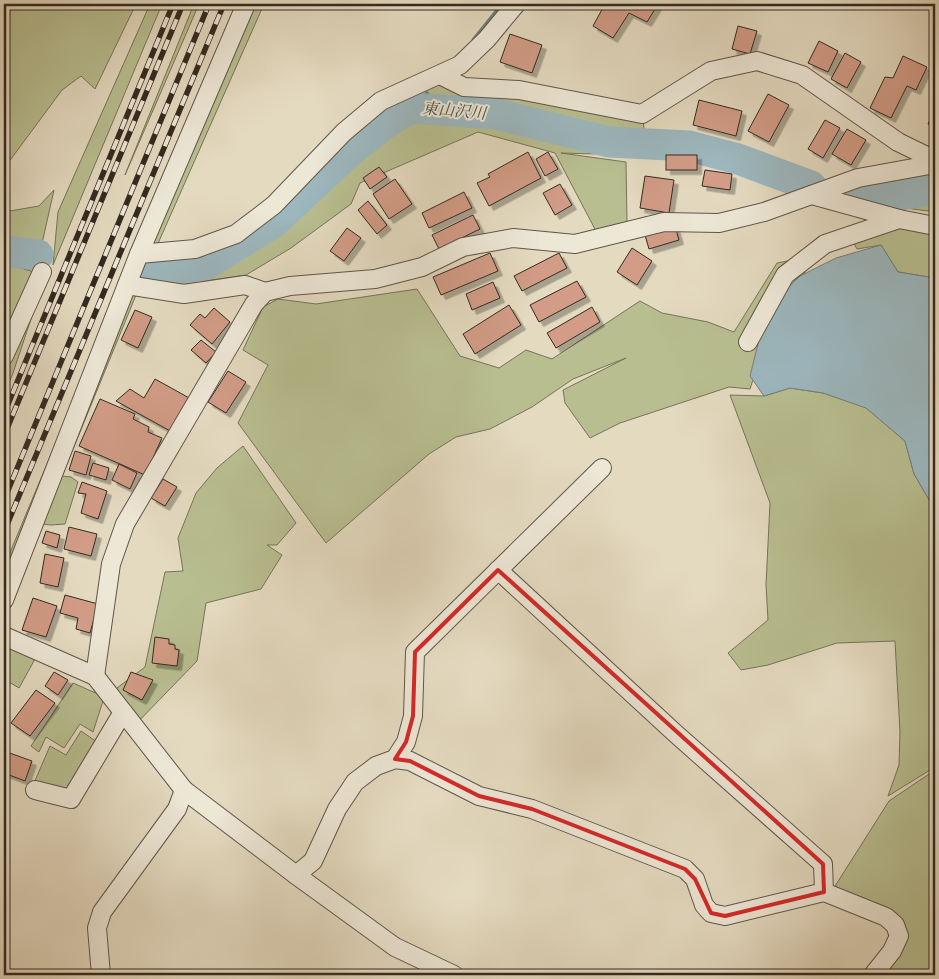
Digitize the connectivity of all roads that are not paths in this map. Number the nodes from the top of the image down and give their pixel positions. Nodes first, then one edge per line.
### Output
1 (246, 4) edge
2 (516, 4) edge
3 (440, 74) junction
4 (935, 162) edge
5 (812, 195) junction
6 (899, 219) junction
7 (935, 226) edge
8 (139, 254) junction
9 (42, 272) dead end
10 (128, 285) junction
11 (265, 292) junction
12 (748, 342) dead end
13 (4, 356) edge
14 (602, 468) dead end
15 (498, 570) junction
16 (4, 600) edge
17 (4, 636) edge
18 (95, 676) junction
19 (124, 712) junction
20 (395, 759) junction
21 (35, 790) dead end
22 (184, 790) junction
23 (296, 875) junction
24 (824, 892) junction
25 (101, 975) edge
26 (454, 975) edge
27 (873, 975) edge

1 - 8 street
2 - 3 street
3 - 4 street
3 - 8 street
4 - 5 street
5 - 6 street
5 - 11 street
6 - 7 street
6 - 12 street
8 - 10 street
9 - 13 street
10 - 11 street
10 - 16 street
11 - 18 street
14 - 15 street
15 - 20 street
15 - 24 street
17 - 18 street
18 - 19 street
19 - 21 street
19 - 22 street
20 - 23 street
20 - 24 street
22 - 23 street
22 - 25 street
23 - 26 street
24 - 27 street

